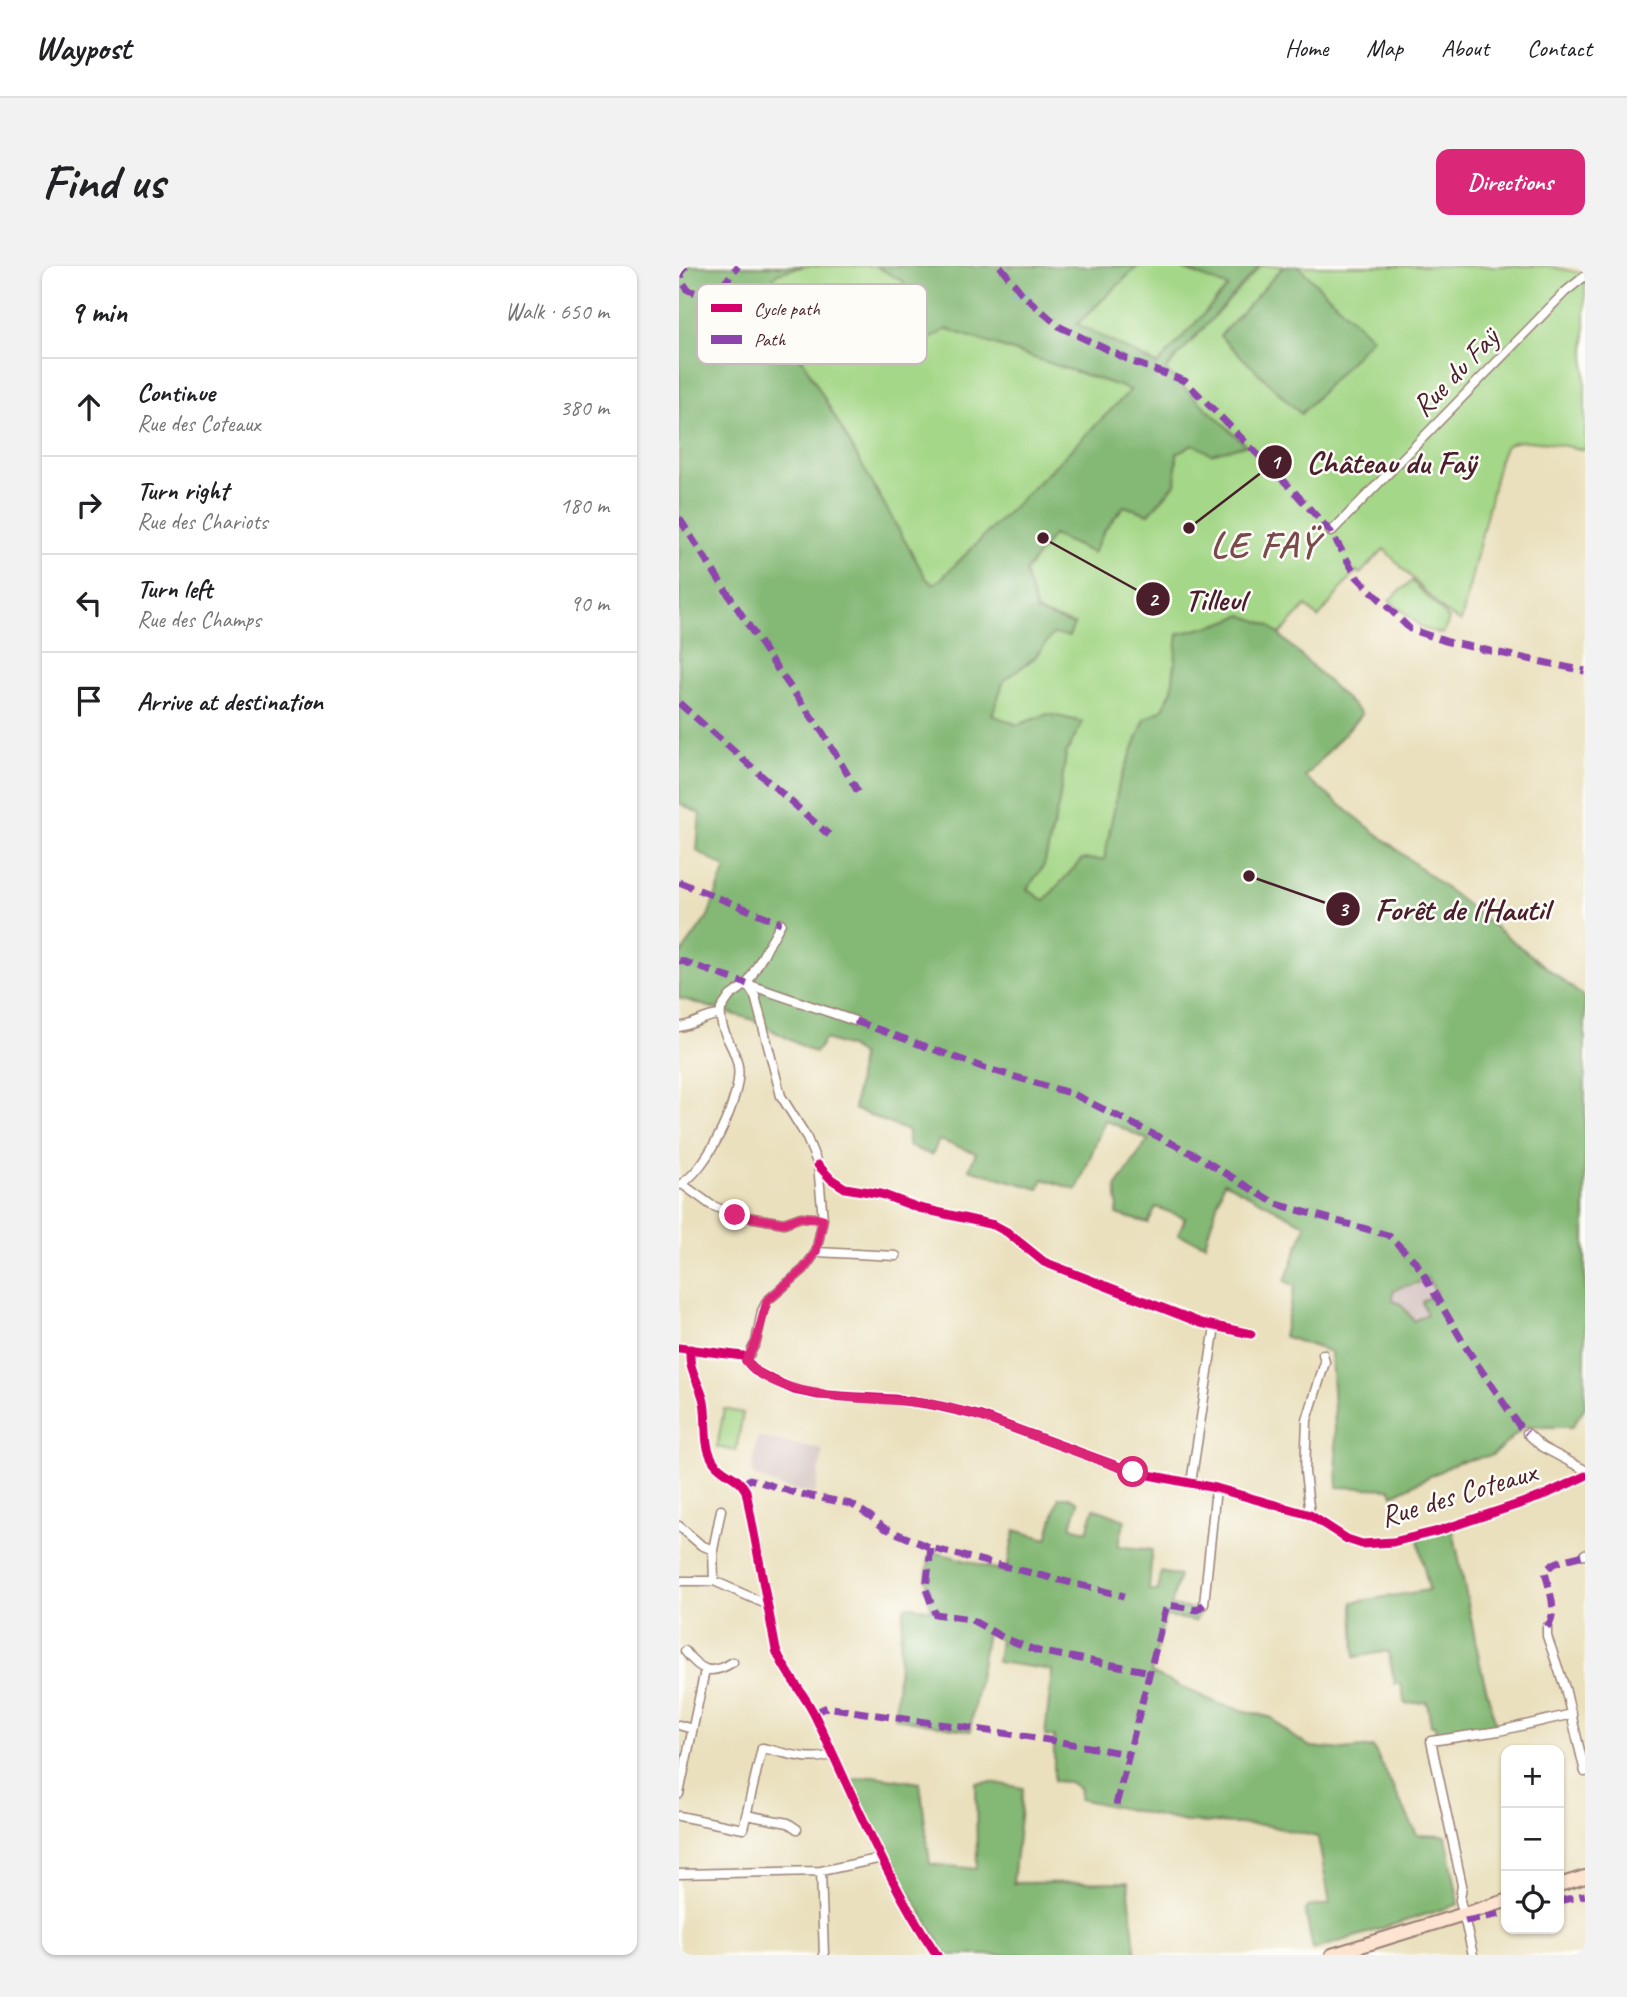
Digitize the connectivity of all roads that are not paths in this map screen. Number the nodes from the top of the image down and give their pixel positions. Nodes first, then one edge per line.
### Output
1 (1585, 276) edge
2 (1332, 532) dead end
3 (781, 923) dead end
4 (747, 984) junction
5 (720, 1015) junction
6 (855, 1021) dead end
7 (679, 1027) edge
8 (818, 1165) junction
9 (681, 1184) edge
10 (823, 1219) junction
11 (816, 1252) junction
12 (896, 1256) dead end
13 (1215, 1326) junction
14 (1251, 1334) dead end
15 (679, 1348) edge
16 (691, 1349) junction
17 (1323, 1354) dead end
18 (746, 1361) junction
19 (1527, 1433) dead end
20 (1585, 1470) edge
21 (1585, 1476) edge
22 (1191, 1483) junction
23 (1216, 1488) junction
24 (722, 1510) dead end
25 (1310, 1515) junction
26 (679, 1526) edge
27 (713, 1550) junction
28 (679, 1581) edge
29 (714, 1581) junction
30 (766, 1604) junction
31 (1204, 1604) dead end
32 (1547, 1627) dead end
33 (685, 1651) dead end
34 (733, 1662) dead end
35 (705, 1670) junction
36 (1572, 1714) junction
37 (679, 1725) edge
38 (692, 1729) junction
39 (834, 1754) junction
40 (1585, 1772) edge
41 (679, 1794) edge
42 (746, 1815) junction
43 (679, 1816) edge
44 (796, 1829) dead end
45 (882, 1858) junction
46 (821, 1871) junction
47 (679, 1874) edge
48 (1585, 1877) edge
49 (1564, 1883) edge
50 (1501, 1903) edge
51 (1464, 1914) junction
52 (824, 1955) edge
53 (937, 1955) edge
54 (1332, 1955) edge
55 (1473, 1955) edge

1 - 2 street, Rue du Faÿ
3 - 4 street
4 - 5 street
4 - 6 street
4 - 8 street
5 - 7 street
5 - 9 street
8 - 10 street
8 - 13 street
9 - 10 street
10 - 11 street
11 - 12 street
11 - 18 street
13 - 14 street
13 - 22 street
15 - 16 street, Rue des Coteaux
16 - 18 street, Rue des Coteaux
16 - 30 street
17 - 25 street
18 - 22 street, Rue des Coteaux
19 - 20 street
21 - 25 street, Rue des Coteaux
22 - 23 street, Rue des Coteaux
23 - 25 street, Rue des Coteaux
23 - 31 street
24 - 27 street
26 - 27 street
27 - 29 street
28 - 29 street
29 - 30 street
30 - 39 street
32 - 36 street
33 - 35 street
34 - 35 street
35 - 38 street
36 - 40 street
36 - 51 street
37 - 38 street
38 - 41 street
39 - 42 street
39 - 45 street
42 - 43 street
42 - 44 street
45 - 46 street
45 - 53 street
46 - 47 street
46 - 52 street
48 - 49 main road
50 - 51 main road
51 - 54 main road
51 - 55 street

